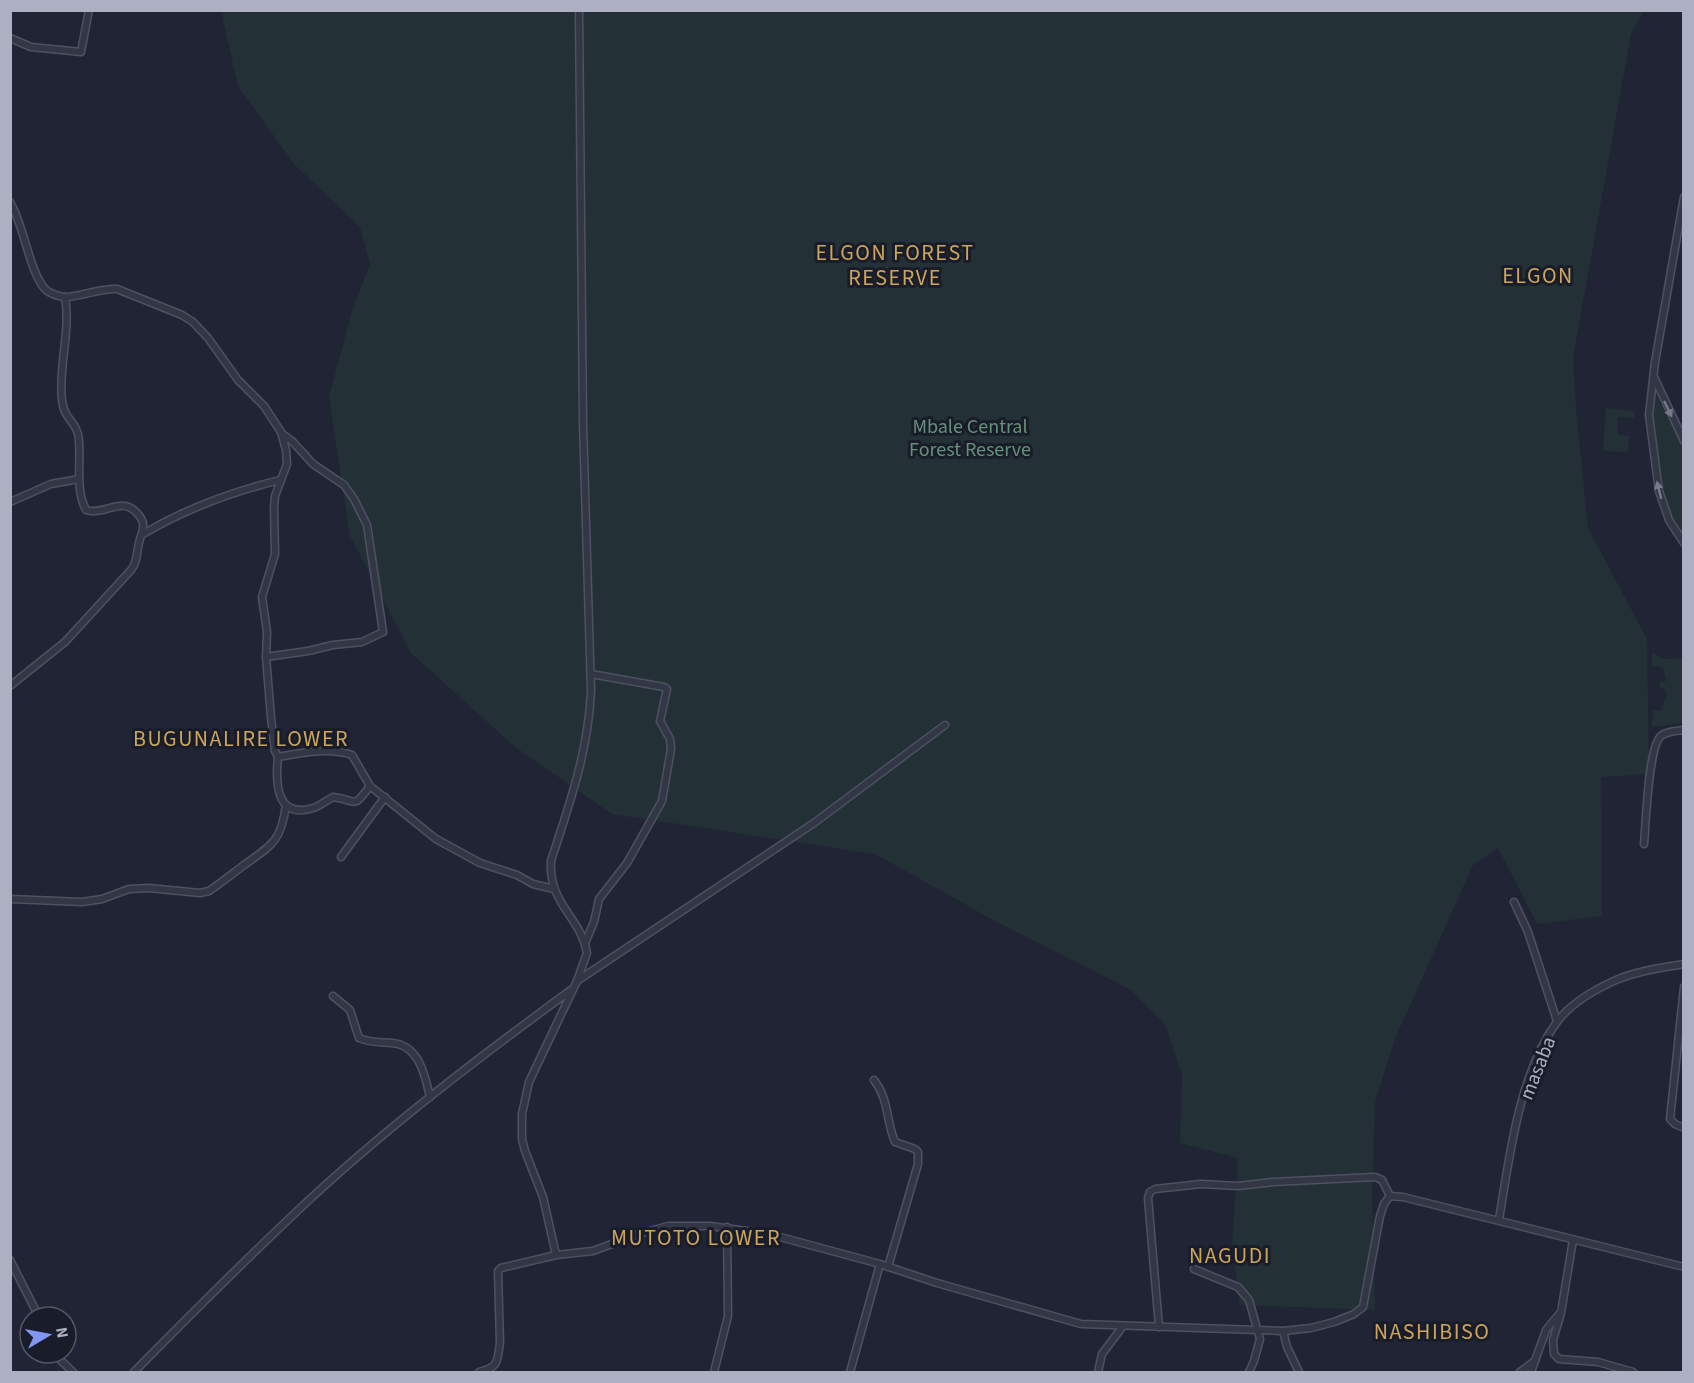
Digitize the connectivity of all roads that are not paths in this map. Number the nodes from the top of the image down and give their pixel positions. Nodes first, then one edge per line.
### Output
1 (89, 10) edge
2 (579, 10) edge
3 (10, 38) edge
4 (1683, 197) edge
5 (10, 202) edge
6 (65, 297) junction
7 (1653, 377) junction
8 (282, 434) junction
9 (1683, 441) edge
10 (79, 479) junction
11 (280, 480) junction
12 (10, 502) edge
13 (143, 534) junction
14 (1683, 543) edge
15 (266, 657) junction
16 (591, 674) junction
17 (10, 686) edge
18 (945, 725) dead end
19 (1683, 730) edge
20 (278, 757) junction
21 (370, 786) junction
22 (385, 797) junction
23 (286, 805) junction
24 (1644, 844) dead end
25 (341, 857) dead end
26 (554, 889) junction
27 (10, 899) edge
28 (1514, 902) dead end
29 (585, 943) junction
30 (1683, 964) edge
31 (575, 984) junction
32 (1683, 987) edge
33 (333, 996) dead end
34 (1557, 1021) junction
35 (874, 1080) dead end
36 (430, 1097) junction
37 (1683, 1128) edge
38 (1390, 1196) junction
39 (1499, 1220) junction
40 (727, 1227) junction
41 (1573, 1240) junction
42 (556, 1255) junction
43 (10, 1260) edge
44 (880, 1264) junction
45 (888, 1267) junction
46 (1683, 1267) edge
47 (1194, 1269) dead end
48 (33, 1305) edge
49 (1561, 1313) junction
50 (1123, 1326) junction
51 (1159, 1328) junction
52 (1258, 1330) junction
53 (1283, 1331) junction
54 (1536, 1360) junction
55 (134, 1372) edge
56 (479, 1372) edge
57 (714, 1372) edge
58 (850, 1372) edge
59 (1098, 1372) edge
60 (1249, 1372) edge
61 (1299, 1372) edge
62 (1520, 1372) edge
63 (1531, 1372) edge
64 (1633, 1372) edge

1 - 3 street
2 - 16 street
4 - 7 street
5 - 6 street
6 - 8 street
6 - 10 street
7 -> 9 street
14 -> 7 street
8 - 11 street
8 - 15 street
10 - 12 street
10 - 13 street
11 - 13 street
11 - 15 street
13 - 17 street
15 - 20 street
16 - 26 street
16 - 29 street
18 - 31 street
19 - 24 street
20 - 21 street
20 - 23 street
21 - 22 street
21 - 23 street
22 - 25 street
22 - 26 street
23 - 27 street
26 - 29 street
28 - 34 street
29 - 31 street
30 - 34 street, masaba
31 - 36 street
31 - 42 street
32 - 37 street
33 - 36 street
34 - 39 street, masaba
35 - 45 street
36 - 55 street
38 - 39 street
38 - 51 street
38 - 53 street
39 - 41 street
40 - 42 street
40 - 44 street
40 - 57 street
41 - 46 street
41 - 49 street
42 - 56 street
43 - 48 street
44 - 45 street
44 - 58 street
45 - 50 street
47 - 52 street
49 - 54 street
49 - 64 street
50 - 51 street
50 - 59 street
51 - 52 street
52 - 53 street
52 - 60 street
53 - 61 street
54 - 62 street
54 - 63 street

